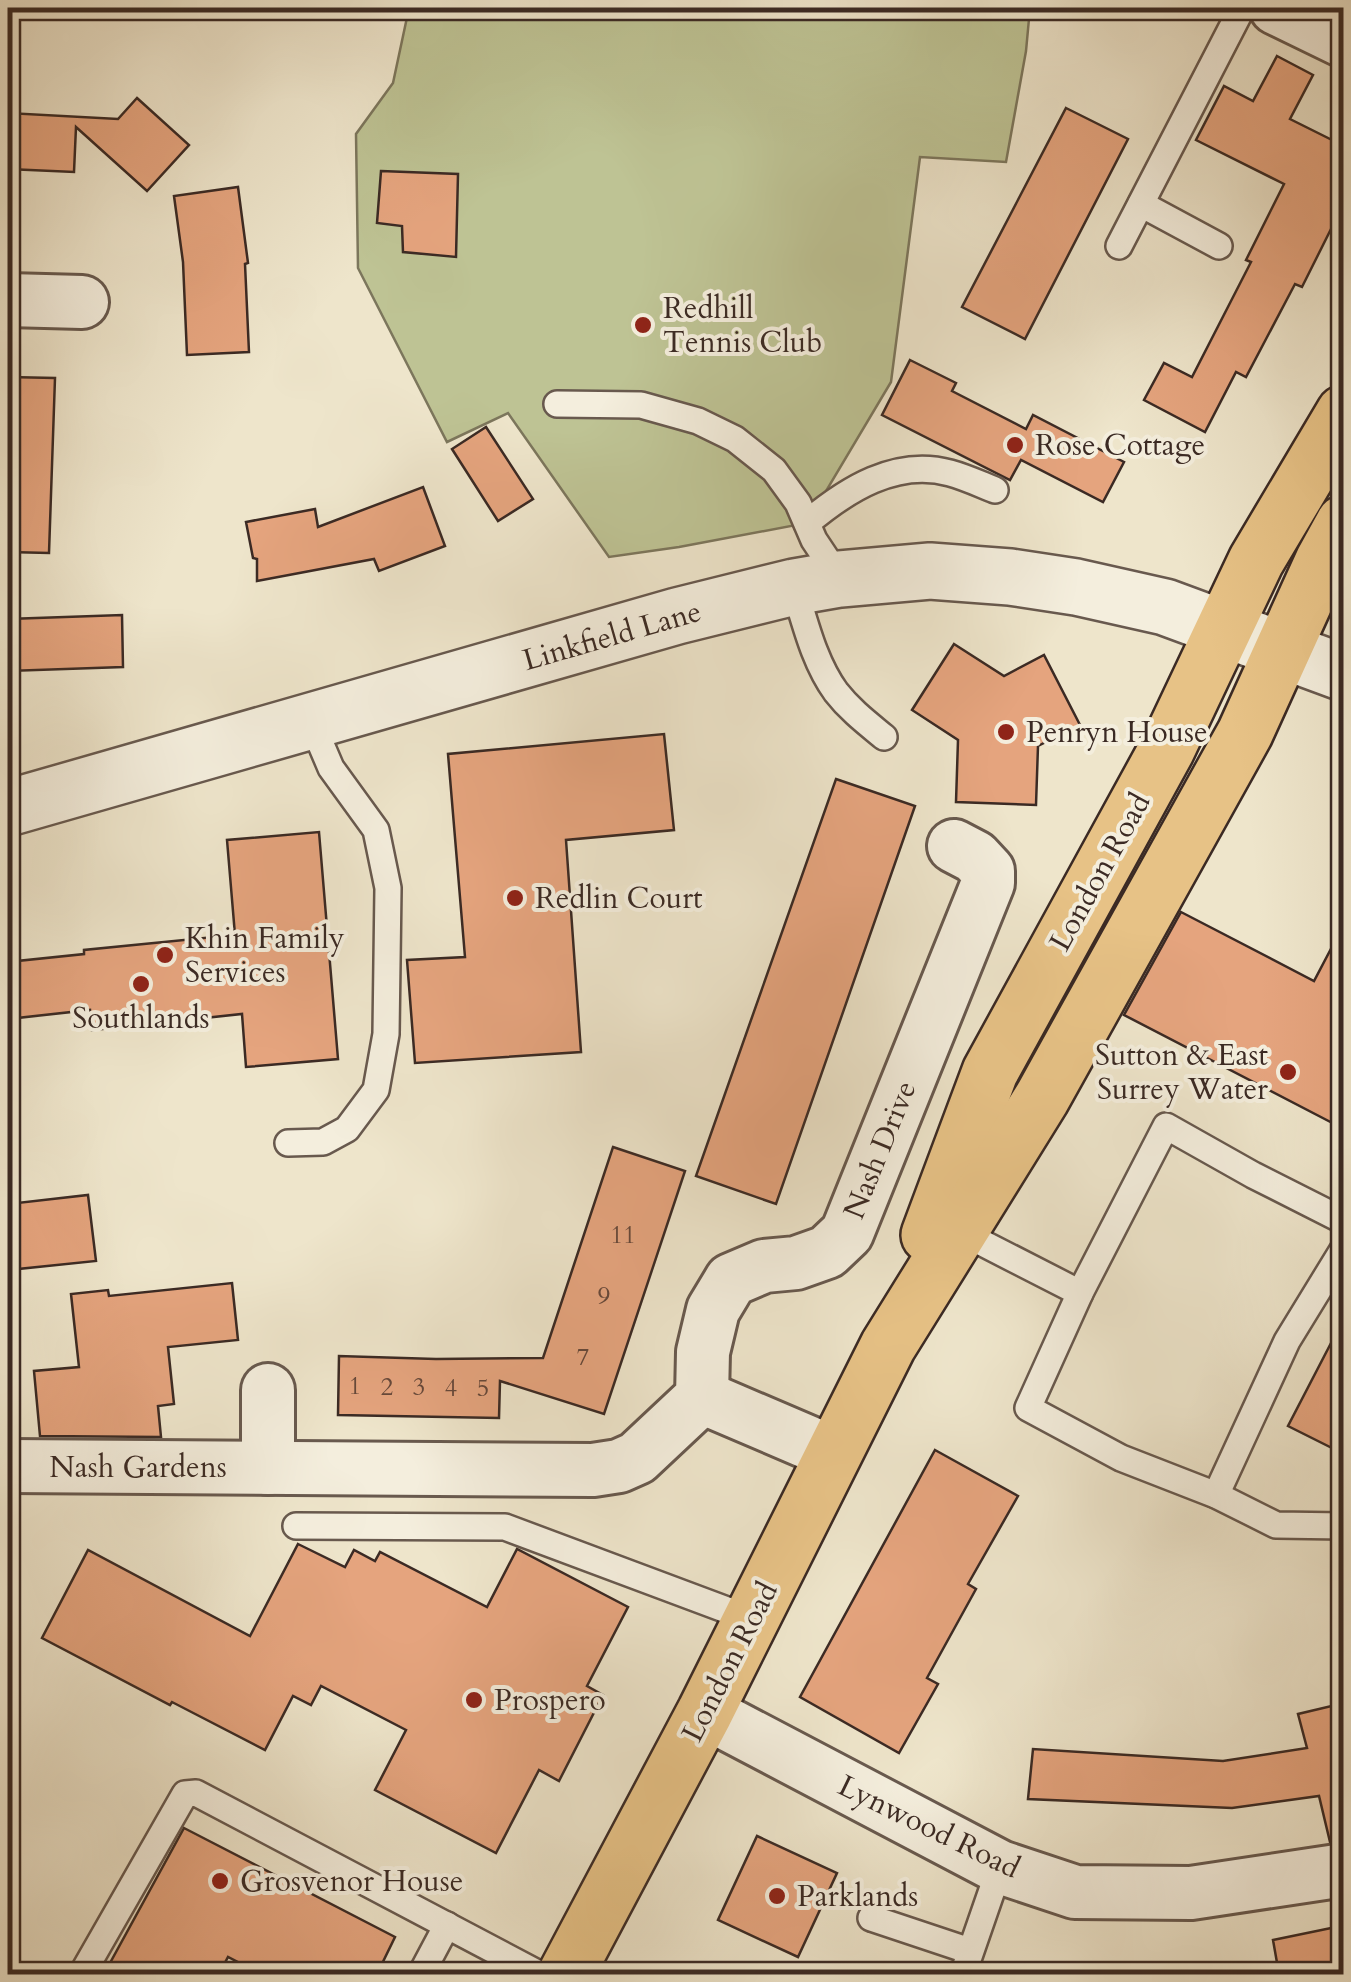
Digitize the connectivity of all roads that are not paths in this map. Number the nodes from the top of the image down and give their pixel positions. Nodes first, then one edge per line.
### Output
1 (1242, 8) edge
2 (1276, 8) edge
3 (1344, 41) edge
4 (1140, 204) junction
5 (1119, 246) dead end
6 (1219, 246) dead end
7 (8, 300) edge
8 (82, 302) dead end
9 (557, 404) dead end
10 (1344, 413) edge
11 (995, 490) dead end
12 (807, 523) junction
13 (1344, 523) edge
14 (817, 583) junction
15 (1226, 628) junction
16 (1283, 650) junction
17 (1344, 673) edge
18 (311, 722) junction
19 (884, 737) dead end
20 (8, 808) edge
21 (954, 846) dead end
22 (288, 1143) dead end
23 (1344, 1220) edge
24 (959, 1231) junction
25 (1344, 1248) edge
26 (1080, 1293) junction
27 (888, 1346) junction
28 (268, 1390) dead end
29 (702, 1398) junction
30 (833, 1453) junction
31 (8, 1466) edge
32 (268, 1468) junction
33 (1216, 1495) junction
34 (296, 1526) dead end
35 (1344, 1526) edge
36 (751, 1619) junction
37 (705, 1712) junction
38 (1000, 1868) junction
39 (1344, 1870) edge
40 (871, 1918) dead end
41 (447, 1925) junction
42 (967, 1963) edge
43 (82, 1974) edge
44 (421, 1974) edge
45 (539, 1974) edge
46 (566, 1974) edge

1 - 4 lane
2 - 3 street
4 - 5 lane
4 - 6 lane
7 - 8 street
9 - 12 lane
10 - 15 main road, London Road
11 - 12 lane
12 - 14 lane
13 - 16 main road, London Road
14 - 15 street, Linkfield Lane
14 - 18 street, Linkfield Lane
14 - 19 lane
15 - 16 street, Linkfield Lane
15 - 27 main road, London Road
16 - 17 street, Linkfield Lane
16 - 24 main road, London Road
18 - 20 street, Linkfield Lane
18 - 22 lane
21 - 29 street, Nash Drive
23 - 26 lane
24 - 26 lane
24 - 27 main road, London Road
25 - 33 lane
26 - 33 lane
27 - 30 main road, London Road
28 - 32 street, Nash Gardens
29 - 30 street
29 - 32 street, Nash Gardens
30 - 36 main road, London Road
31 - 32 street, Nash Gardens
33 - 35 lane
34 - 36 lane
36 - 37 main road, London Road
37 - 38 street, Lynwood Road
37 - 46 main road, London Road
38 - 39 street, Lynwood Road
38 - 42 lane
40 - 42 lane
41 - 43 lane
41 - 44 lane
41 - 45 lane

